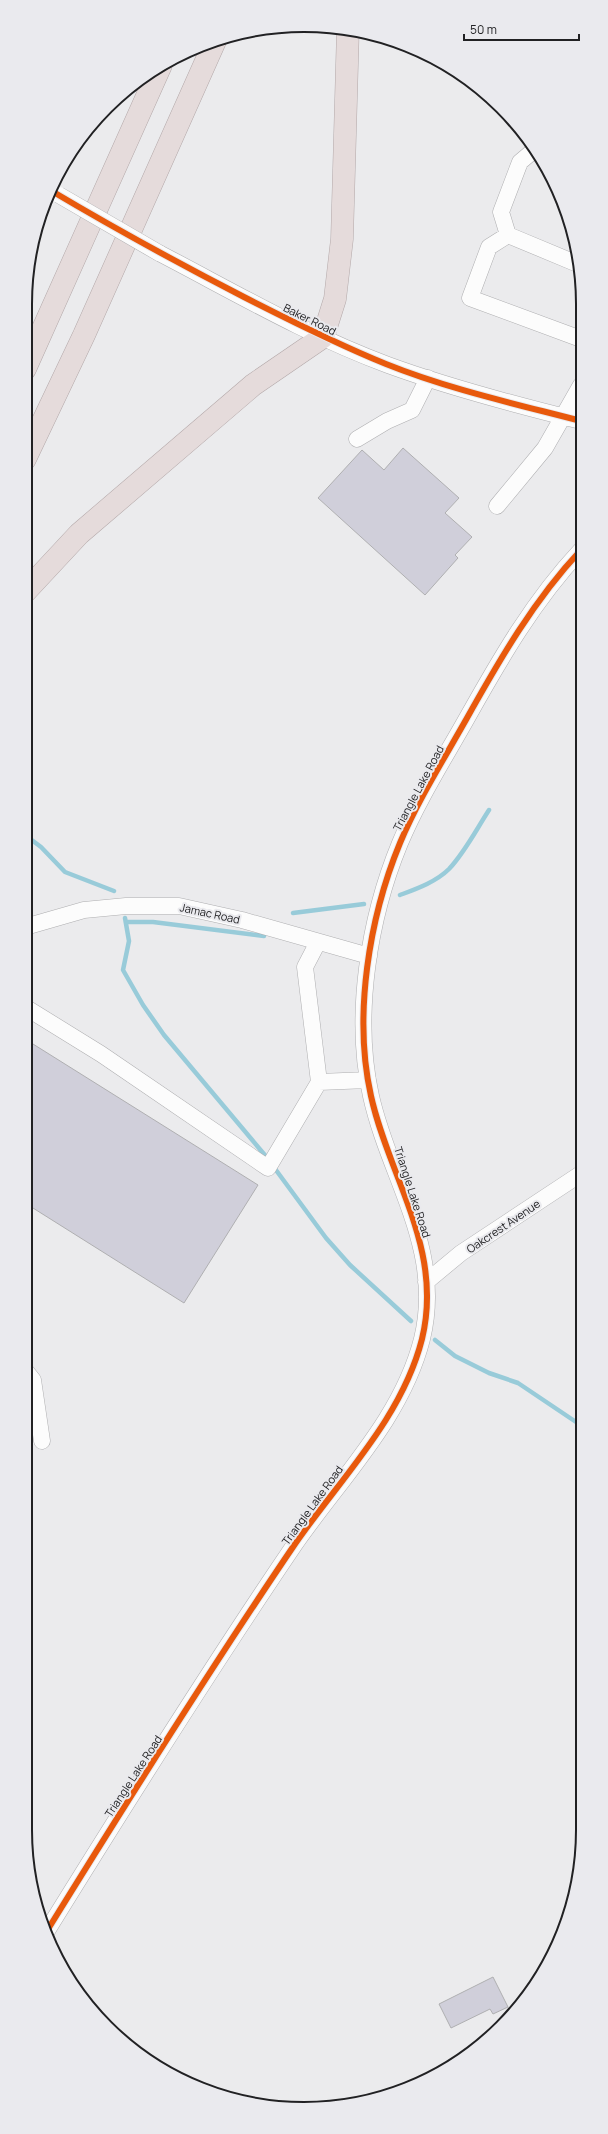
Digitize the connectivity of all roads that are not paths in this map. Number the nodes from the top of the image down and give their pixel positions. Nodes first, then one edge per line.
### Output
1 (348, 35) edge
2 (212, 48) edge
3 (157, 76) edge
4 (530, 153) edge
5 (56, 193) edge
6 (508, 235) junction
7 (573, 261) edge
8 (323, 337) junction
9 (576, 337) edge
10 (32, 353) edge
11 (428, 378) junction
12 (576, 394) edge
13 (563, 416) junction
14 (576, 420) edge
15 (357, 439) dead end
16 (32, 444) edge
17 (497, 506) dead end
18 (576, 556) edge
19 (32, 584) edge
20 (32, 924) edge
21 (318, 942) junction
22 (369, 956) junction
23 (32, 1011) edge
24 (368, 1080) junction
25 (316, 1088) junction
26 (576, 1177) edge
27 (426, 1282) junction
28 (32, 1379) edge
29 (42, 1442) dead end
30 (50, 1926) edge

1 - 8 highway
2 - 16 highway
3 - 10 highway
4 - 6 street
5 - 8 street, Baker Road, bridge
6 - 7 street
6 - 9 street
8 - 11 street, Baker Road
8 - 19 highway
11 - 13 street, Baker Road
11 - 15 street
12 - 13 street
13 - 14 street, Baker Road
13 - 17 street
18 - 22 street, Triangle Lake Road
20 - 21 street, Jamac Road
21 - 22 street, Jamac Road
21 - 25 street
22 - 24 street, Triangle Lake Road
23 - 25 street
24 - 25 street
24 - 27 street, Triangle Lake Road
26 - 27 street, Oakcrest Avenue
27 - 30 street, Triangle Lake Road
28 - 29 street

